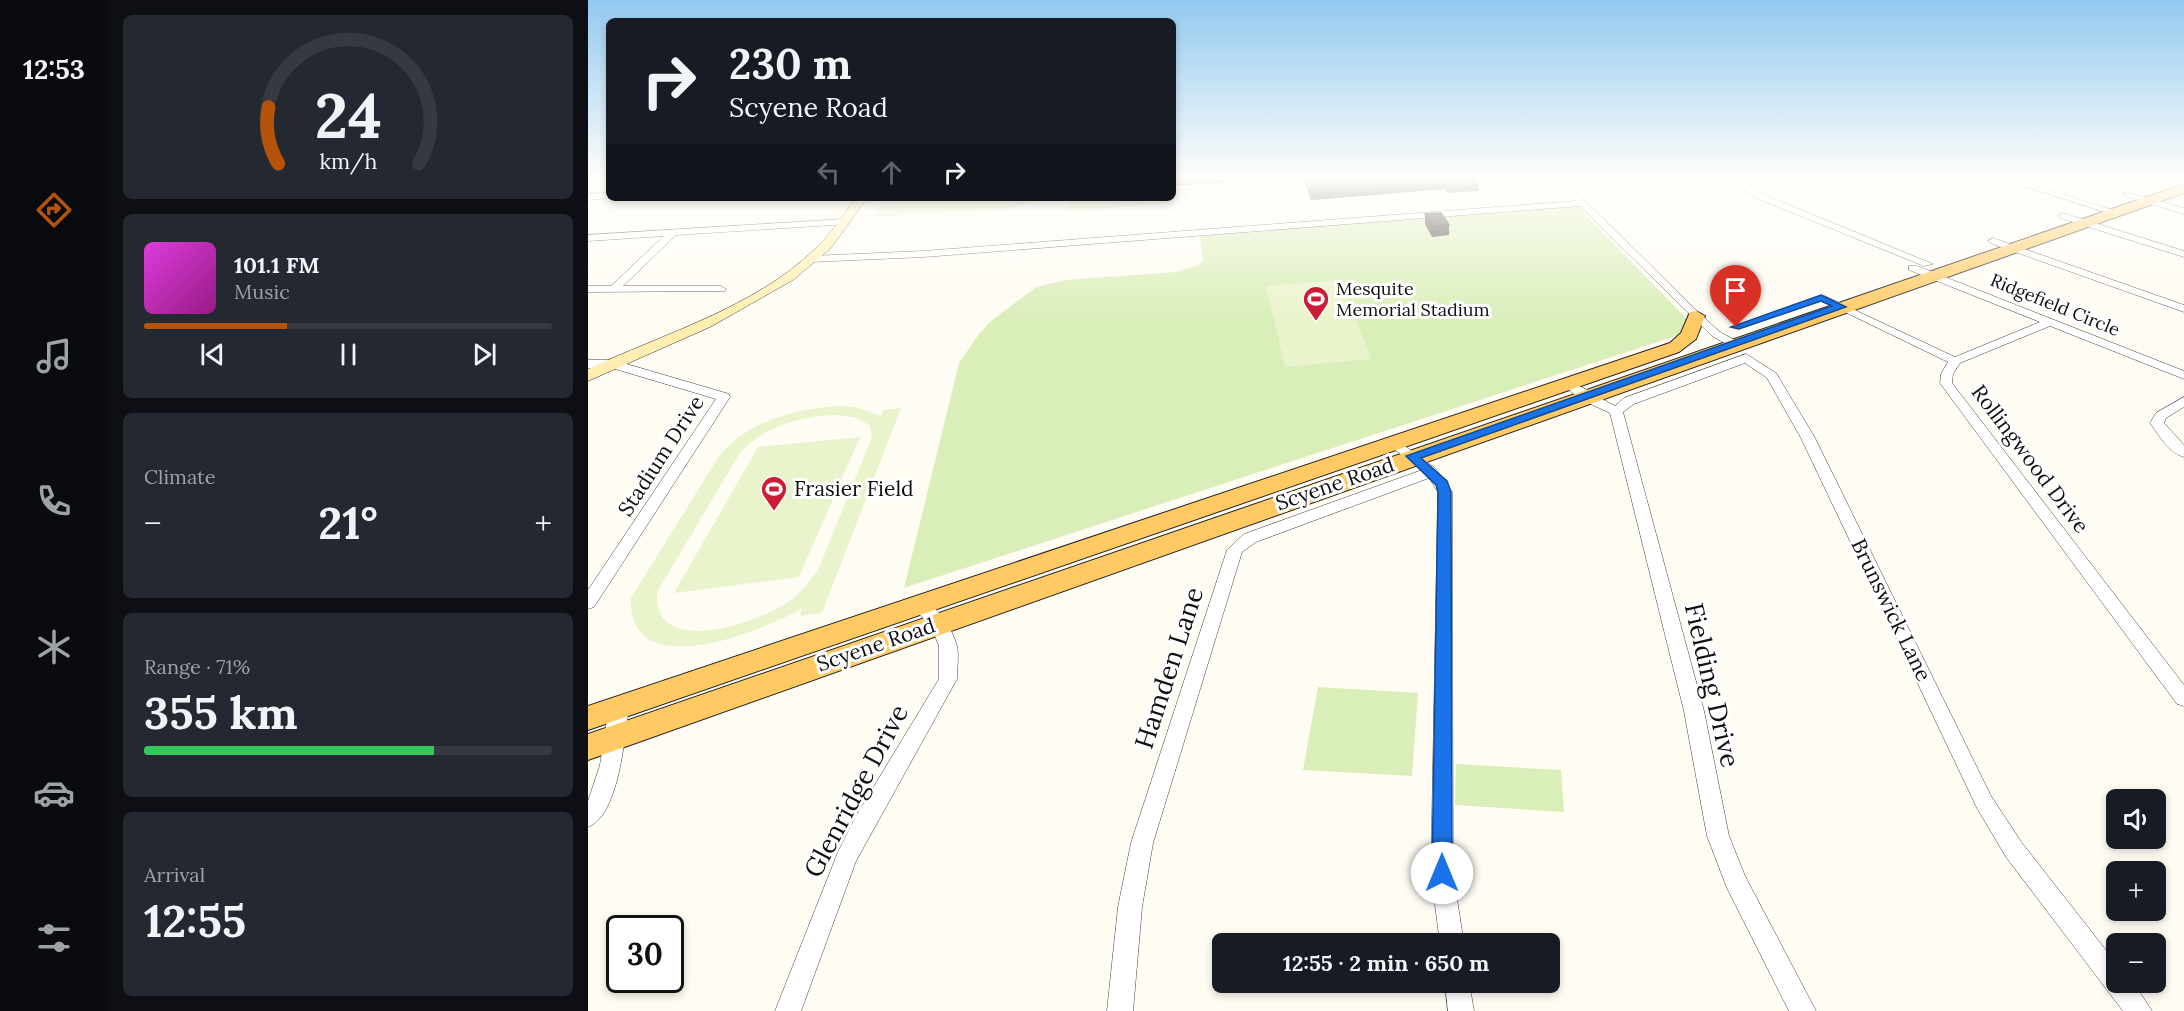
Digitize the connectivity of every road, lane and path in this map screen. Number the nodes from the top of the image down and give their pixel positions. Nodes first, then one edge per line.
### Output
1 (796, 225) edge
2 (843, 225) edge
3 (1281, 225) edge
4 (1604, 225) edge
5 (1827, 225) edge
6 (2049, 225) edge
7 (2064, 225) edge
8 (2115, 225) edge
9 (673, 233) junction
10 (588, 238) edge
11 (1993, 241) junction
12 (2015, 248) junction
13 (2184, 254) edge
14 (816, 255) junction
15 (1929, 269) junction
16 (615, 288) junction
17 (721, 289) dead end
18 (588, 290) edge
19 (1831, 302) junction
20 (2184, 309) edge
21 (1696, 316) junction
22 (2050, 322) junction
23 (1725, 339) junction
24 (1677, 346) junction
25 (1955, 361) junction
26 (588, 364) edge
27 (613, 364) junction
28 (2184, 375) edge
29 (588, 376) edge
30 (1577, 390) junction
31 (2184, 400) edge
32 (1616, 411) junction
33 (1404, 450) junction
34 (2184, 453) edge
35 (1431, 472) junction
36 (588, 603) edge
37 (919, 605) junction
38 (938, 623) junction
39 (2184, 699) edge
40 (619, 706) junction
41 (588, 717) edge
42 (615, 737) junction
43 (588, 747) edge
44 (588, 818) edge
45 (1450, 933) edge
46 (2106, 968) edge
47 (1459, 993) edge
48 (2125, 993) edge
49 (788, 1011) edge
50 (1120, 1011) edge
51 (1461, 1011) edge
52 (1803, 1011) edge
53 (2139, 1011) edge

1 - 9 street
2 - 14 main road
3 - 14 street
4 - 21 street
5 - 15 street, Ridgefield Circle
6 - 11 main road, Scyene Road
7 - 12 main road, Scyene Road
8 - 13 street
9 - 10 street
9 - 16 street
11 - 12 street
11 - 15 main road, Scyene Road
12 - 15 main road, Scyene Road
12 - 20 street
14 - 27 main road
15 - 19 main road, Scyene Road
15 - 22 street, Ridgefield Circle
16 - 17 street
16 - 18 street
19 - 23 main road, Scyene Road
19 - 25 street
21 - 23 street
21 - 24 main road
22 - 25 street
22 - 28 street, Ridgefield Circle
23 - 24 main road, Scyene Road
23 - 30 main road, Scyene Road
24 - 30 main road, Scyene Road
25 - 39 street, Rollingwood Drive
26 - 27 street
27 - 29 main road
27 - 36 street, Stadium Drive
30 - 32 street
30 - 33 main road, Scyene Road
31 - 34 street
32 - 46 street, Brunswick Lane
32 - 52 street, Fielding Drive
33 - 35 street
33 - 37 main road, Scyene Road
33 - 38 main road, Scyene Road
35 - 45 street
35 - 50 street, Hamden Lane
37 - 38 street, Glenridge Drive
37 - 40 main road, Scyene Road
38 - 42 main road, Scyene Road
38 - 49 street, Glenridge Drive
40 - 41 main road, Scyene Road
40 - 42 street
42 - 43 main road, Scyene Road
42 - 44 street
47 - 51 street
48 - 53 street, Brunswick Lane

